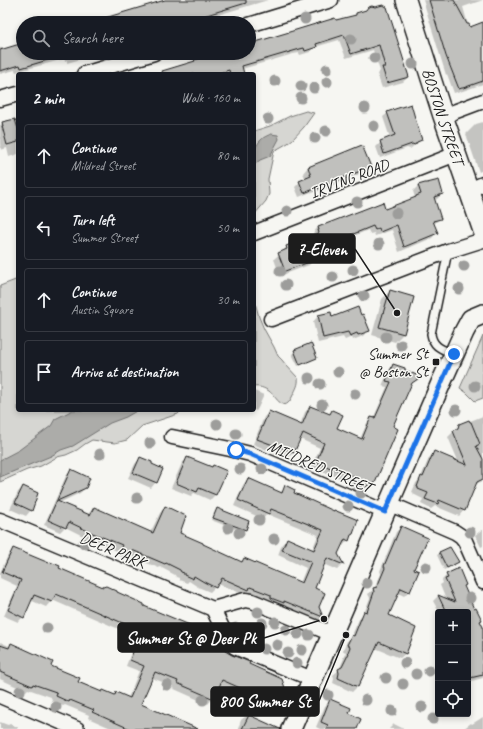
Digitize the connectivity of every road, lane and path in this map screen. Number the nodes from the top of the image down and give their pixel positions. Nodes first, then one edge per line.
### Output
1 (331, 0) edge
2 (406, 0) edge
3 (256, 22) edge
4 (131, 60) edge
5 (91, 72) edge
6 (16, 95) edge
7 (0, 99) edge
8 (483, 101) edge
9 (443, 116) junction
10 (456, 154) junction
11 (476, 187) edge
12 (483, 230) edge
13 (256, 232) edge
14 (483, 240) edge
15 (448, 251) junction
16 (483, 314) edge
17 (271, 319) dead end
18 (454, 354) junction
19 (172, 437) dead end
20 (386, 507) junction
21 (0, 520) edge
22 (483, 582) edge
23 (213, 609) junction
24 (332, 634) junction
25 (312, 680) junction
26 (0, 696) edge
27 (77, 729) edge
28 (291, 729) edge

1 - 3 street
2 - 9 main road, BOSTON STREET
4 - 5 street
6 - 7 street
8 - 9 street
9 - 10 main road, BOSTON STREET
10 - 11 main road, BOSTON STREET
10 - 13 street, IRVING ROAD
11 - 12 main road, BOSTON STREET
14 - 15 street
15 - 17 street
15 - 18 lane
16 - 18 main road
18 - 20 main road
19 - 20 street, MILDRED STREET
20 - 22 street, MILDRED STREET
20 - 24 main road
21 - 23 street, DEER PARK
23 - 24 street
23 - 25 street
24 - 25 main road
25 - 28 main road
26 - 27 street

